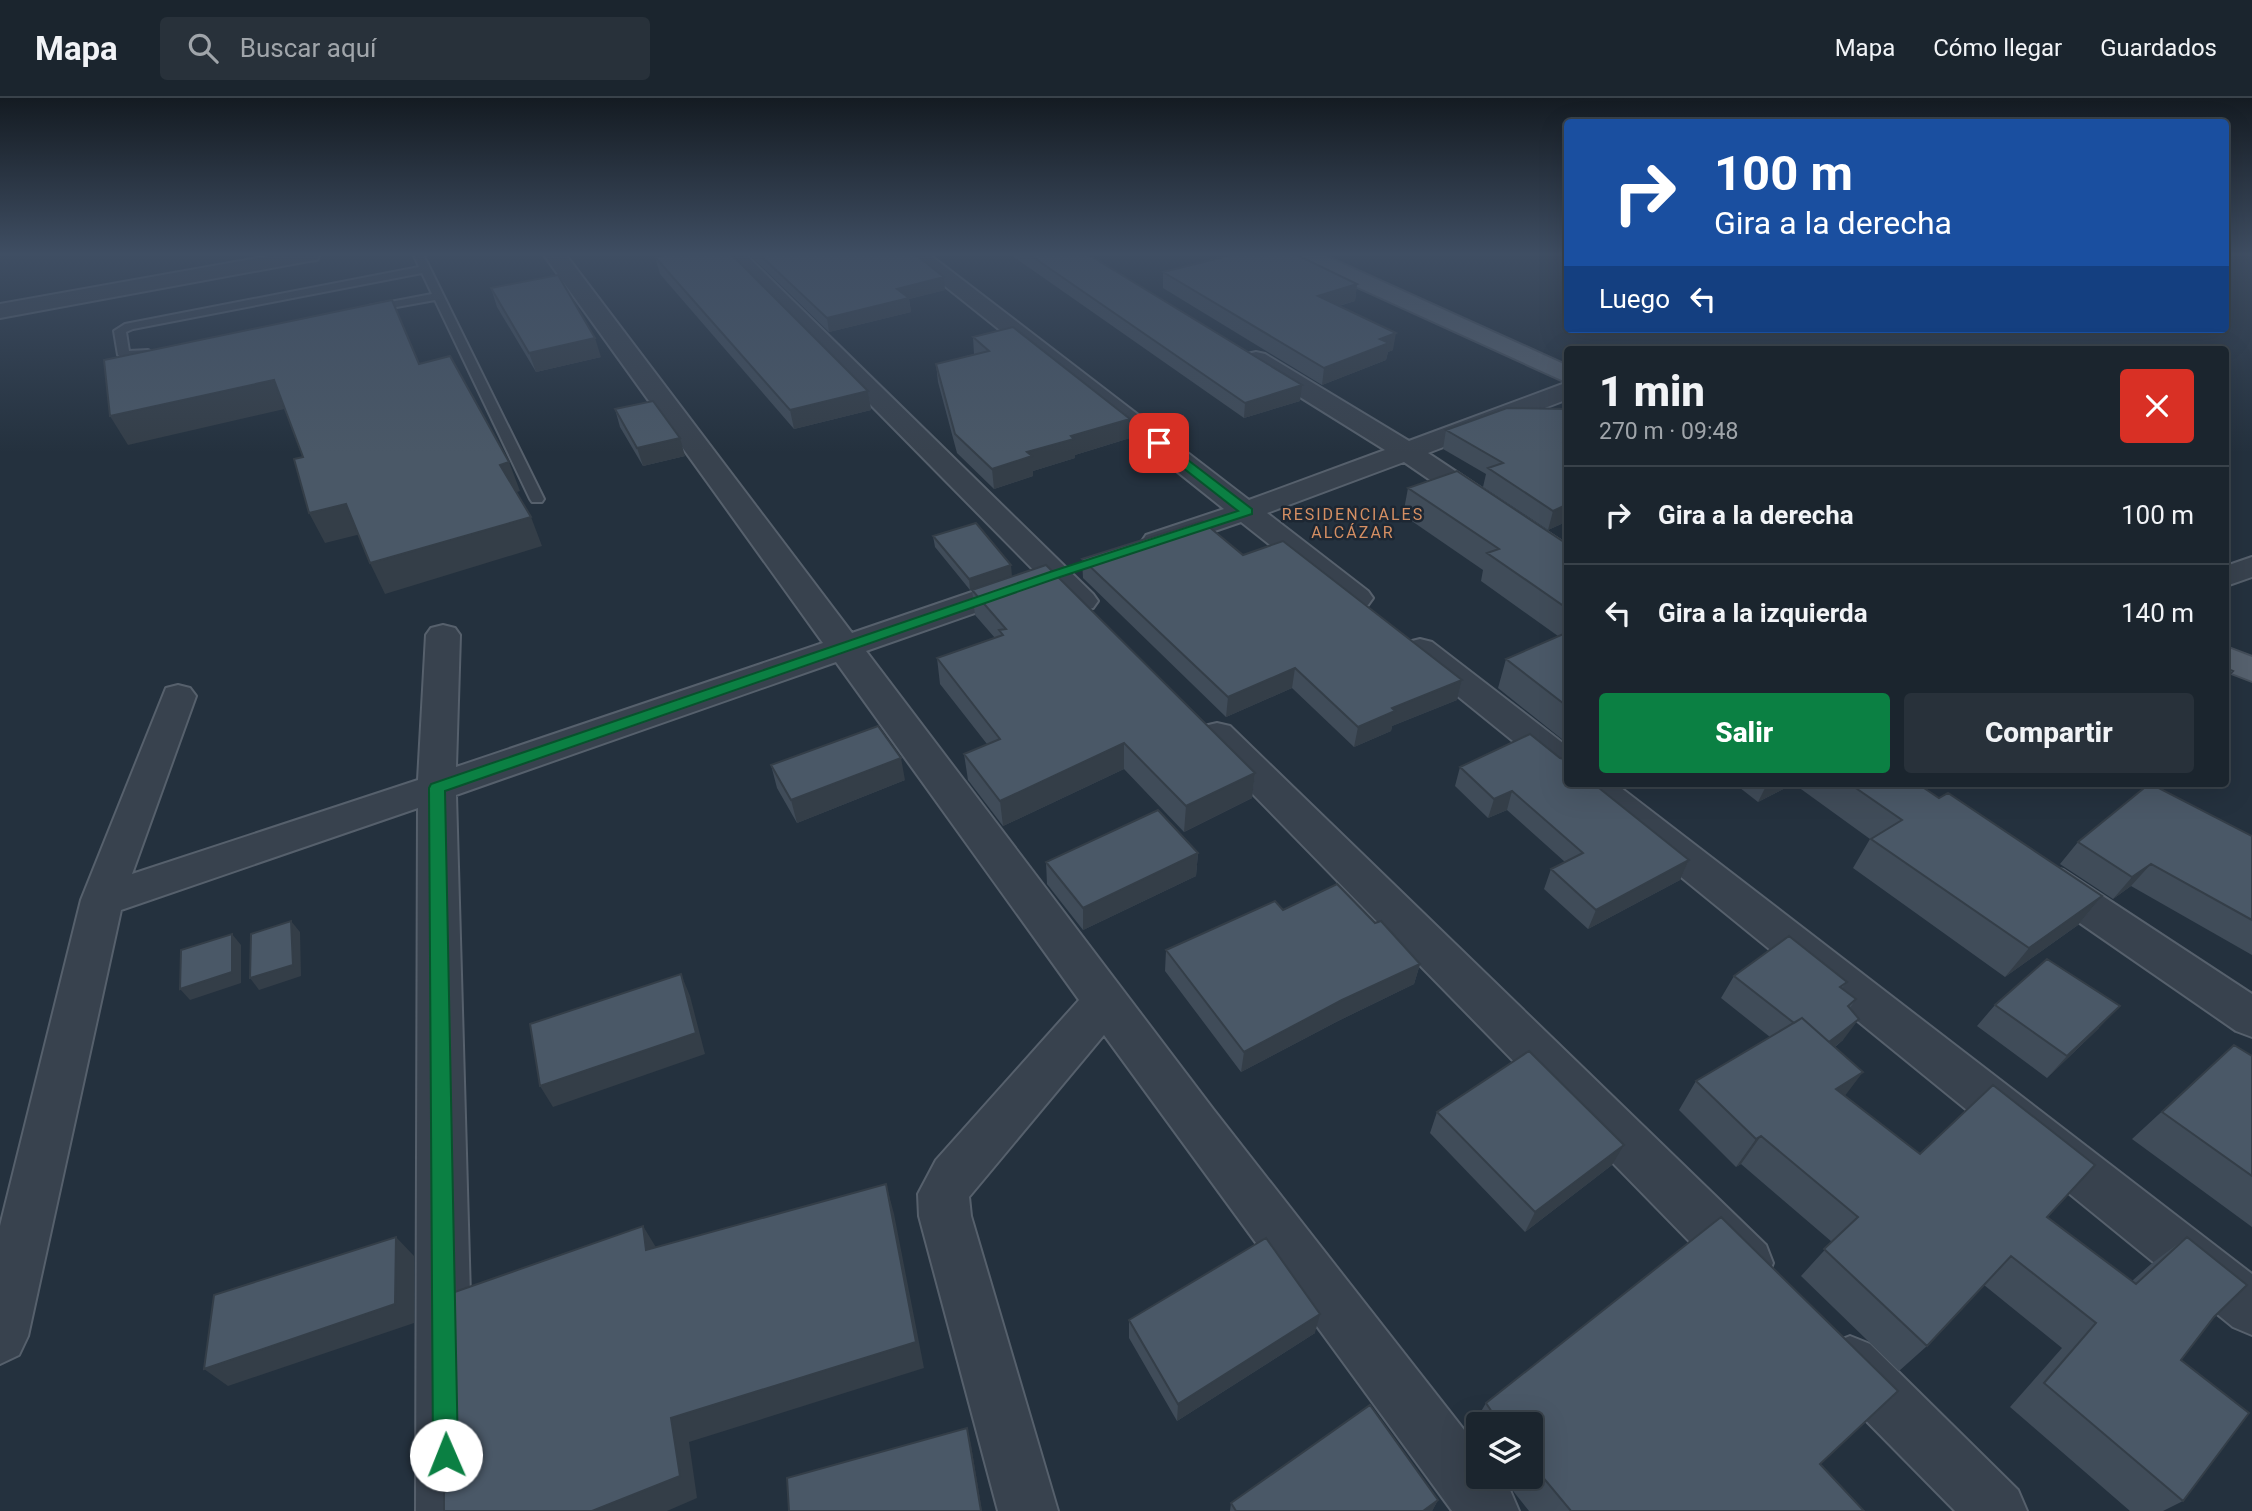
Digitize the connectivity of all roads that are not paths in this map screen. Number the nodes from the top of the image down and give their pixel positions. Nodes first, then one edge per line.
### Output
1 (155, 321) edge
2 (449, 321) edge
3 (604, 321) edge
4 (800, 321) edge
5 (1002, 321) edge
6 (1450, 321) edge
7 (1230, 342) edge
8 (159, 352) edge
9 (1564, 373) edge
10 (1564, 391) edge
11 (1407, 452) junction
12 (537, 499) dead end
13 (1247, 512) junction
14 (1132, 550) edge
15 (1564, 557) edge
16 (1094, 562) edge
17 (2252, 566) edge
18 (1055, 575) junction
19 (2229, 576) edge
20 (1105, 624) edge
21 (443, 635) dead end
22 (846, 647) junction
23 (2229, 659) edge
24 (2252, 670) edge
25 (178, 696) dead end
26 (1194, 713) edge
27 (1564, 763) edge
28 (1595, 787) edge
29 (437, 788) junction
30 (2016, 858) edge
31 (102, 900) junction
32 (1106, 1001) junction
33 (2252, 1018) edge
34 (1769, 1284) edge
35 (2252, 1308) edge
36 (0, 1336) edge
37 (1829, 1343) edge
38 (446, 1511) edge
39 (1028, 1511) edge
40 (1489, 1511) edge
41 (1997, 1511) edge

1 - 8 lane
2 - 12 lane
3 - 22 street
4 - 18 street
5 - 13 street
6 - 9 main road
7 - 11 street
10 - 11 street
11 - 13 street
11 - 15 street
13 - 14 street
13 - 27 street
16 - 18 street
17 - 19 street
18 - 20 street
18 - 22 street
21 - 29 street
22 - 29 street
22 - 32 street
23 - 24 main road
25 - 31 street
26 - 34 street
28 - 35 street
29 - 31 street
29 - 38 street
30 - 33 street
31 - 36 street
32 - 39 street
32 - 40 street
37 - 41 street

